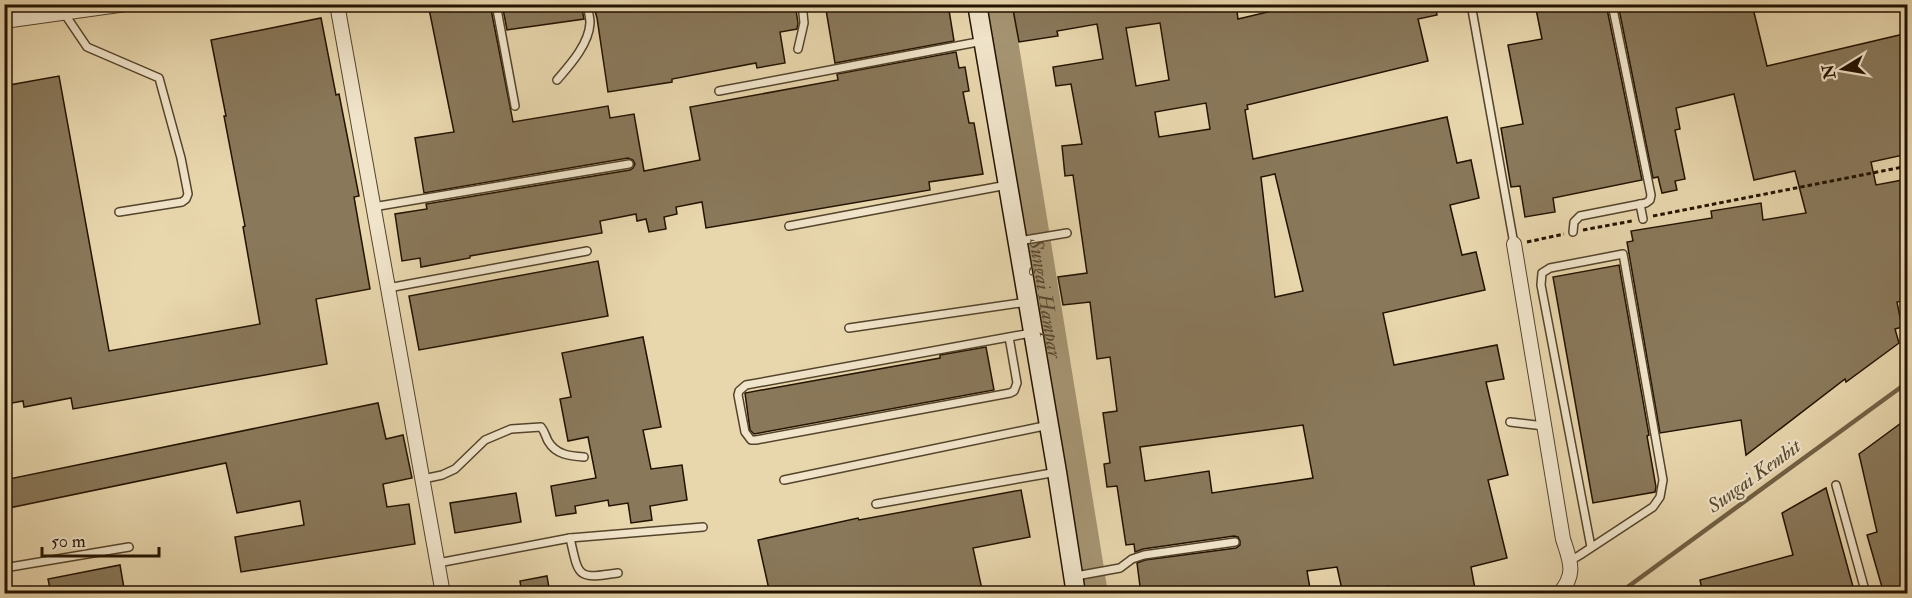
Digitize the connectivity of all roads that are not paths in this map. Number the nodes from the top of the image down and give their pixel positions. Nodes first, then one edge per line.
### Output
1 (126, 4) edge
2 (337, 4) edge
3 (496, 4) edge
4 (587, 4) edge
5 (802, 4) edge
6 (976, 4) edge
7 (1471, 4) edge
8 (1612, 4) edge
9 (64, 13) junction
10 (4, 21) edge
11 (983, 41) junction
12 (798, 49) dead end
13 (557, 80) dead end
14 (719, 91) dead end
15 (515, 106) dead end
16 (629, 164) dead end
17 (1007, 185) junction
18 (1640, 204) junction
19 (373, 207) junction
20 (119, 212) dead end
21 (1643, 219) road end
22 (789, 226) dead end
23 (1573, 232) road end
24 (1067, 233) dead end
25 (1022, 240) junction
26 (1514, 244) joint
27 (587, 251) dead end
28 (388, 288) junction
29 (1028, 302) junction
30 (849, 328) dead end
31 (1033, 332) junction
32 (1009, 337) junction
33 (1510, 422) dead end
34 (1049, 425) junction
35 (1544, 426) junction
36 (584, 457) dead end
37 (1057, 472) junction
38 (423, 479) junction
39 (784, 480) dead end
40 (1836, 485) dead end
41 (876, 504) dead end
42 (703, 527) dead end
43 (570, 538) junction
44 (1235, 542) dead end
45 (129, 547) dead end
46 (1591, 547) junction
47 (1570, 561) junction
48 (438, 563) junction
49 (4, 568) edge
50 (618, 573) dead end
51 (1076, 582) edge
52 (443, 594) edge
53 (1559, 594) edge
54 (1866, 594) edge

1 - 9 street
2 - 19 street
3 - 15 lane
4 - 13 lane
5 - 12 lane
6 - 11 street
7 - 26 lane
8 - 18 lane
9 - 10 street
9 - 20 lane
11 - 14 lane
11 - 17 street
16 - 19 lane
17 - 22 lane
17 - 25 street
18 - 21 lane
18 - 23 lane
19 - 28 street
24 - 25 lane
25 - 29 street
26 - 35 street
27 - 28 lane
28 - 38 street
29 - 30 lane
29 - 31 street
31 - 32 lane
31 - 34 street
32 - 32 lane
33 - 35 lane
34 - 37 street
34 - 39 lane
35 - 47 street
36 - 38 lane
37 - 41 lane
37 - 51 street
38 - 48 street
40 - 54 lane
42 - 43 lane
43 - 48 lane
43 - 50 lane
44 - 51 lane
45 - 49 lane
46 - 46 lane
46 - 47 lane
47 - 53 street
48 - 52 street

